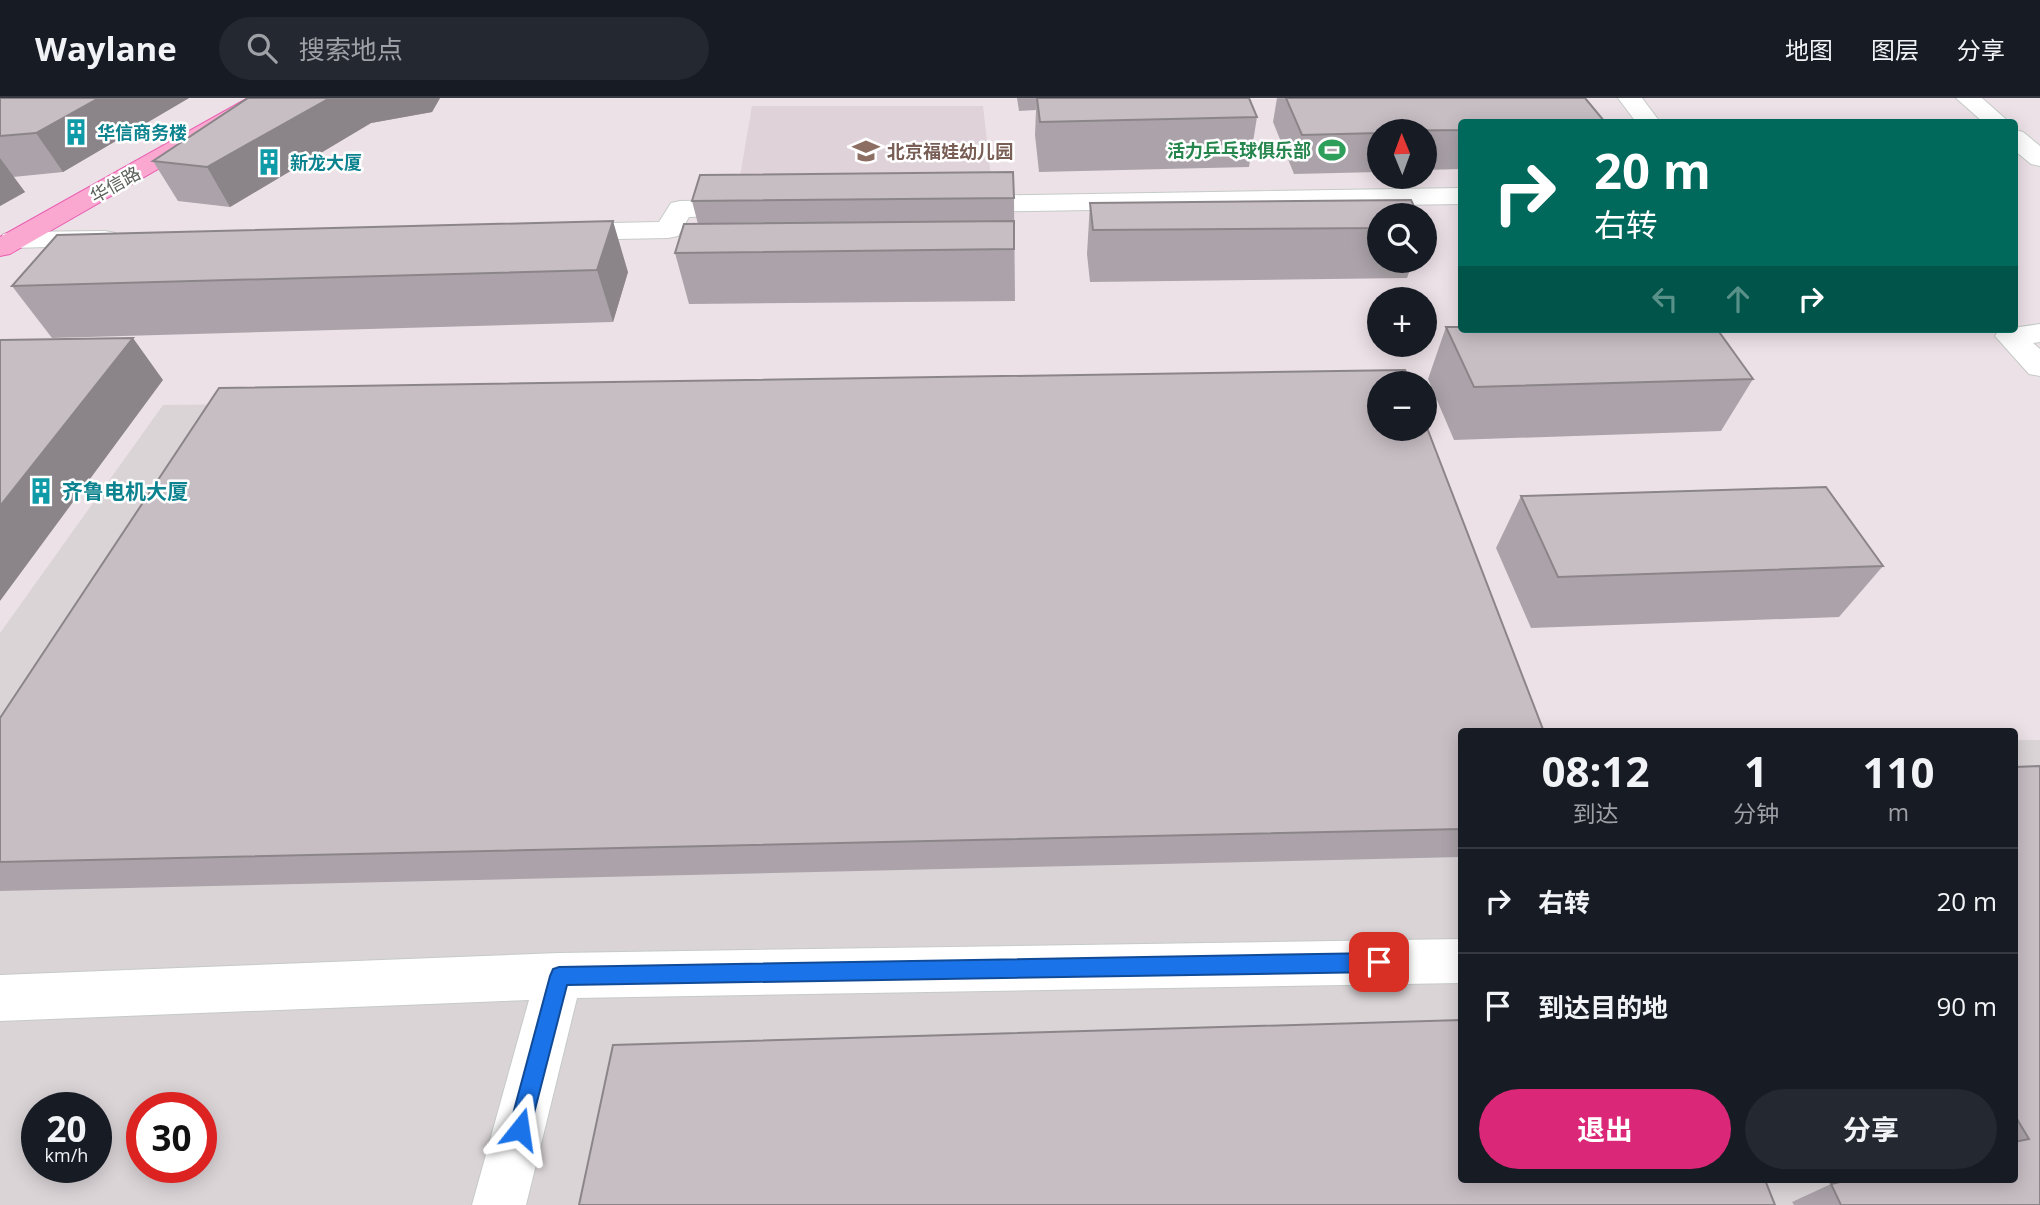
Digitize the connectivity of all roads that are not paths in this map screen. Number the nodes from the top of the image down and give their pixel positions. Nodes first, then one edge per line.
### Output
1 (265, 98) edge
2 (1630, 98) edge
3 (1968, 98) edge
4 (1646, 119) edge
5 (1993, 119) edge
6 (2018, 144) edge
7 (2031, 167) edge
8 (1458, 196) edge
9 (931, 205) edge
10 (778, 207) edge
11 (543, 232) edge
12 (124, 239) edge
13 (6, 244) edge
14 (2040, 333) edge
15 (2040, 368) edge
16 (1458, 961) edge
17 (559, 976) junction
18 (0, 998) edge
19 (499, 1205) edge

1 - 13 main road, 华信路
2 - 4 street
3 - 5 street
6 - 7 street
8 - 9 street
10 - 11 street
12 - 13 street
14 - 15 street
16 - 17 street
17 - 18 street
17 - 19 street

